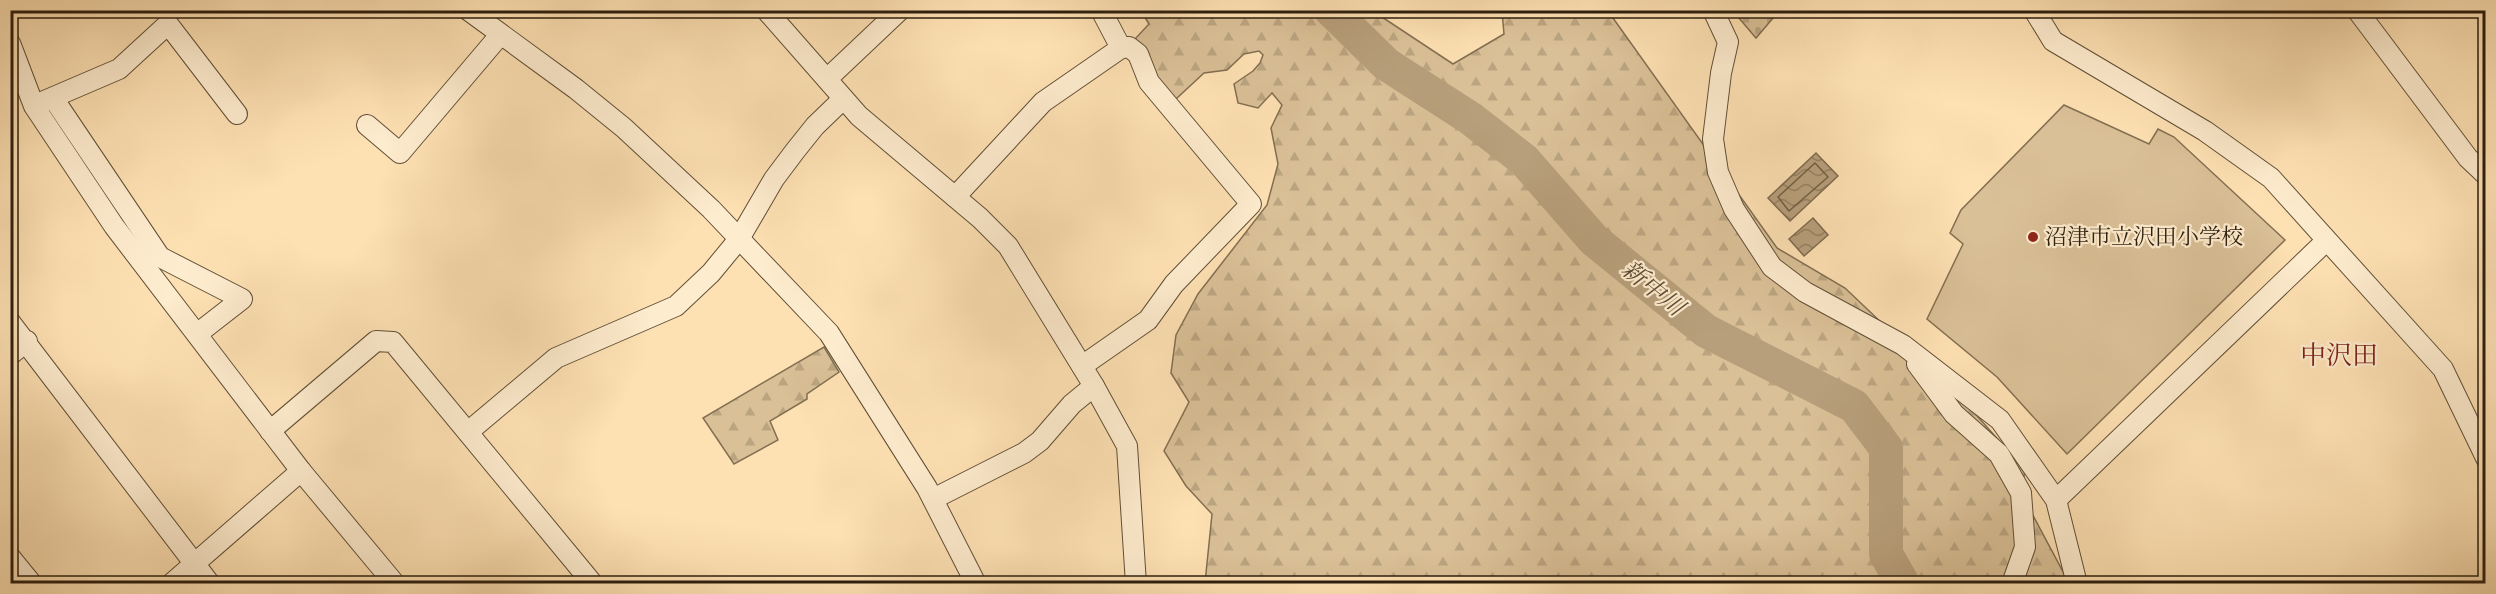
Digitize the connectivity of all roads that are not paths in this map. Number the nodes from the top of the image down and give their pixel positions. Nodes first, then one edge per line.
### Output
1 (468, 10) edge
2 (766, 10) edge
3 (900, 10) edge
4 (1101, 10) edge
5 (1713, 10) edge
6 (2034, 10) edge
7 (2357, 10) edge
8 (500, 35) junction
9 (10, 43) edge
10 (1121, 48) junction
11 (827, 79) junction
12 (53, 98) junction
13 (843, 99) junction
14 (34, 106) junction
15 (237, 114) dead end
16 (367, 125) dead end
17 (2486, 175) edge
18 (955, 197) junction
19 (739, 239) junction
20 (2326, 241) junction
21 (10, 322) edge
22 (197, 334) junction
23 (27, 341) junction
24 (1903, 345) junction
25 (10, 355) edge
26 (1082, 366) junction
27 (1094, 386) junction
28 (270, 431) junction
29 (468, 432) junction
30 (2486, 458) edge
31 (301, 471) junction
32 (933, 499) junction
33 (2056, 500) junction
34 (10, 557) edge
35 (194, 564) junction
36 (32, 584) edge
37 (171, 584) edge
38 (210, 584) edge
39 (395, 584) edge
40 (593, 584) edge
41 (976, 584) edge
42 (1136, 584) edge
43 (2012, 584) edge
44 (2077, 584) edge

1 - 8 street
2 - 11 street
3 - 11 street
4 - 10 street
5 - 24 street
6 - 20 street
7 - 17 street
8 - 16 street
8 - 19 street
9 - 14 street
10 - 18 street
10 - 26 street
11 - 13 street
12 - 14 street
12 - 15 street
12 - 22 street
13 - 18 street
13 - 19 street
14 - 22 street
18 - 26 street
19 - 29 street
19 - 32 street
20 - 30 street
20 - 33 street
21 - 23 street
22 - 28 street
23 - 25 street
23 - 35 street
24 - 33 street
24 - 43 street
26 - 27 street
27 - 32 street
27 - 42 street
28 - 29 street
28 - 31 street
29 - 40 street
31 - 35 street
31 - 39 street
32 - 41 street
33 - 44 street
34 - 36 street
35 - 37 street
35 - 38 street

